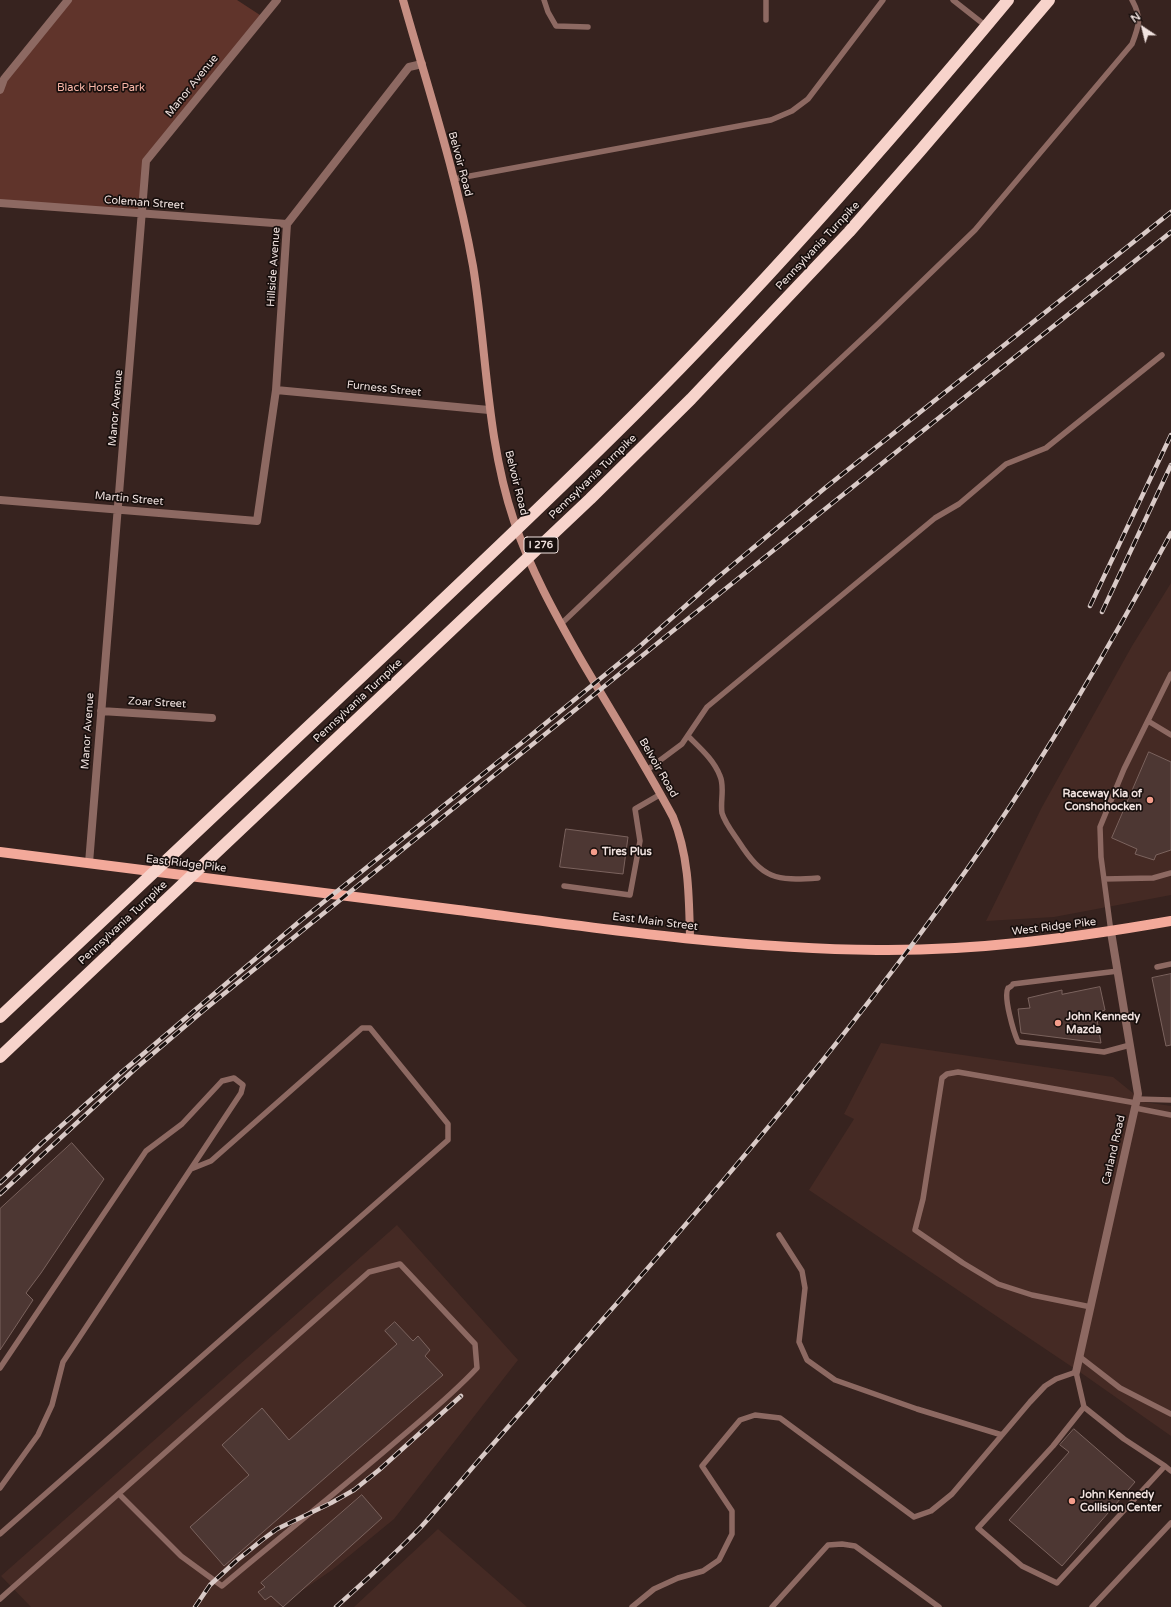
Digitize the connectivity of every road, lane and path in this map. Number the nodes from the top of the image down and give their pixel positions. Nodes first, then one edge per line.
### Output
1 (68, 0) edge
2 (276, 0) edge
3 (403, 0) edge
4 (544, 0) edge
5 (766, 0) edge
6 (883, 0) edge
7 (953, 0) edge
8 (1008, 0) edge
9 (1049, 0) edge
10 (1132, 0) edge
11 (766, 20) dead end
12 (986, 26) junction
13 (588, 27) dead end
14 (422, 64) junction
15 (0, 90) edge
16 (454, 179) junction
17 (0, 203) edge
18 (143, 214) junction
19 (287, 224) junction
20 (1162, 355) dead end
21 (276, 390) junction
22 (489, 410) junction
23 (0, 500) edge
24 (118, 510) junction
25 (257, 521) joint
26 (561, 624) junction
27 (1171, 674) edge
28 (101, 711) junction
29 (212, 718) dead end
30 (1148, 721) junction
31 (1171, 735) edge
32 (688, 736) junction
33 (647, 770) junction
34 (661, 794) junction
35 (0, 852) edge
36 (89, 864) junction
37 (1171, 873) edge
38 (818, 878) dead end
39 (1104, 879) junction
40 (564, 886) dead end
41 (370, 899) joint
42 (1171, 921) edge
43 (1111, 932) junction
44 (690, 938) junction
45 (939, 949) joint
46 (1171, 964) edge
47 (1157, 967) dead end
48 (1118, 971) junction
49 (0, 1017) edge
50 (1130, 1045) junction
51 (0, 1057) edge
52 (1171, 1100) edge
53 (1136, 1103) junction
54 (1171, 1115) edge
55 (191, 1169) junction
56 (779, 1235) dead end
57 (1091, 1307) junction
58 (1080, 1357) junction
59 (0, 1368) edge
60 (1076, 1372) junction
61 (1084, 1407) junction
62 (1171, 1414) edge
63 (1002, 1435) junction
64 (1165, 1466) junction
65 (1171, 1471) edge
66 (0, 1488) edge
67 (119, 1494) junction
68 (1171, 1523) edge
69 (0, 1534) edge
70 (0, 1599) edge
71 (632, 1607) edge
72 (772, 1607) edge
73 (939, 1607) edge
74 (1092, 1607) edge

1 - 15 street
2 - 18 street, Manor Avenue
3 - 14 street, Belvoir Road
4 - 13 lane
5 - 11 lane
6 - 16 lane
7 - 12 lane
8 - 12 highway, Pennsylvania Turnpike / I 276
9 - 51 highway, Pennsylvania Turnpike / I 276
10 - 26 lane
12 - 49 highway, Pennsylvania Turnpike / I 276
14 - 16 street, Belvoir Road
14 - 19 street, Hillside Avenue
16 - 22 street, Belvoir Road
17 - 18 street, Coleman Street
18 - 19 street, Coleman Street
18 - 24 street, Manor Avenue
19 - 21 street, Hillside Avenue
20 - 32 lane
21 - 22 street, Furness Street
21 - 25 street, Hillside Avenue
22 - 26 street, Belvoir Road
23 - 24 street, Martin Street
24 - 25 street, Martin Street
24 - 28 street, Manor Avenue
26 - 33 street, Belvoir Road
27 - 30 lane
28 - 29 street, Zoar Street
28 - 36 street, Manor Avenue
30 - 31 lane
30 - 39 lane
32 - 33 lane
32 - 38 lane
33 - 34 street, Belvoir Road
34 - 40 lane
34 - 44 street, Belvoir Road
35 - 36 main road, East Ridge Pike
36 - 41 main road, East Ridge Pike
37 - 39 lane
39 - 43 lane
41 - 44 main road, East Main Street
42 - 43 main road, West Ridge Pike
43 - 45 main road, West Ridge Pike
43 - 48 street, Carland Road
44 - 45 main road, East Main Street
46 - 47 lane
48 - 50 street, Carland Road
48 - 50 lane
50 - 53 street, Carland Road
52 - 53 lane
53 - 54 lane
53 - 57 street, Carland Road
53 - 57 lane
55 - 59 lane
55 - 66 lane
55 - 69 lane
56 - 63 lane
57 - 58 street, Carland Road
58 - 60 street, Carland Road
58 - 62 lane
60 - 61 lane
60 - 63 lane
61 - 64 lane
61 - 64 lane
63 - 71 lane
64 - 65 lane
67 - 67 lane
67 - 70 lane
68 - 74 lane
72 - 73 lane

